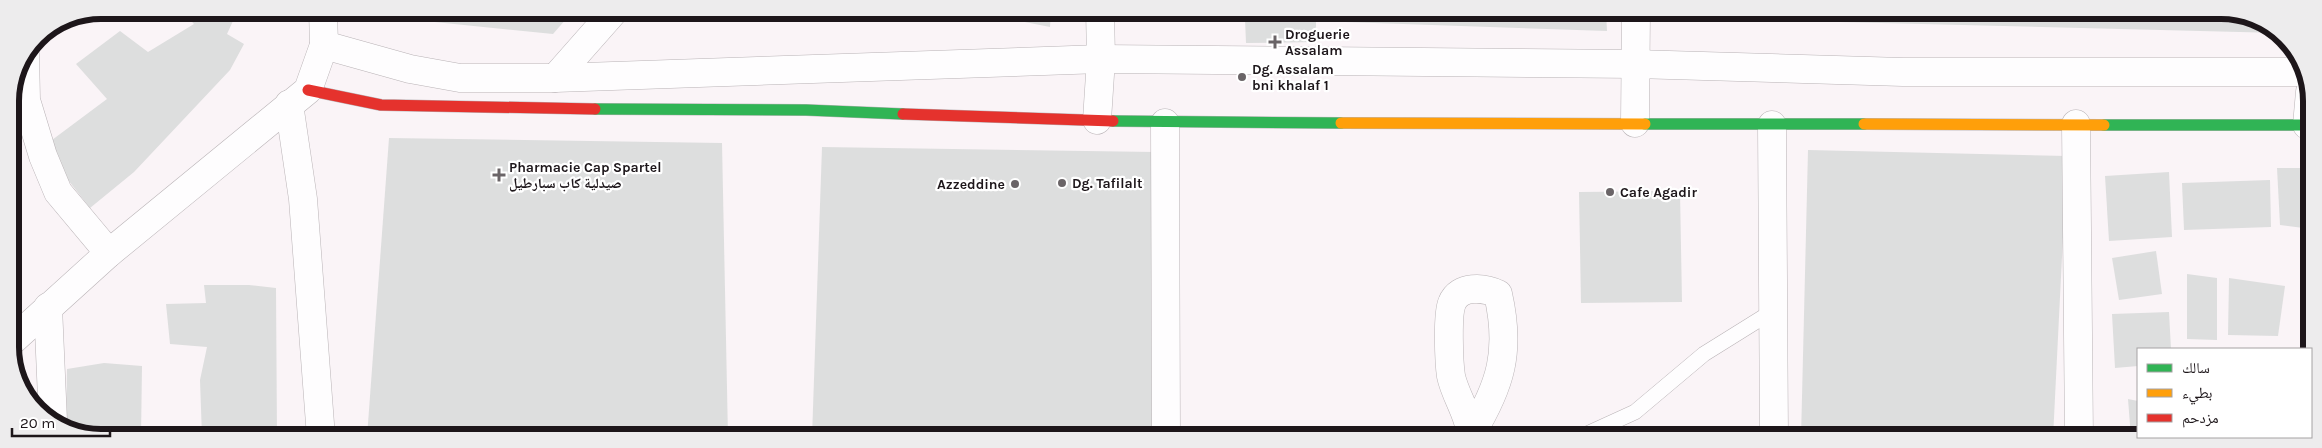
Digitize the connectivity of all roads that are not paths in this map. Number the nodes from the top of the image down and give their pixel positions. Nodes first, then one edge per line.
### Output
1 (323, 19) edge
2 (608, 19) edge
3 (1100, 19) edge
4 (1636, 19) edge
5 (324, 45) junction
6 (1101, 59) junction
7 (1635, 64) junction
8 (25, 68) edge
9 (2298, 72) edge
10 (554, 78) junction
11 (298, 97) junction
12 (1097, 120) junction
13 (1165, 123) junction
14 (1635, 123) junction
15 (2076, 124) junction
16 (1772, 125) junction
17 (2303, 125) edge
18 (109, 253) junction
19 (48, 307) junction
20 (1773, 311) junction
21 (19, 334) edge
22 (53, 413) edge
23 (320, 429) edge
24 (1166, 429) edge
25 (1598, 429) edge
26 (1774, 429) edge
27 (2079, 429) edge

1 - 5 street
2 - 10 street
3 - 6 street
4 - 7 street
5 - 10 street
5 - 11 street
6 - 7 street
6 - 10 street
6 - 12 street
7 - 9 street
7 - 14 street
8 - 18 street
11 - 12 street
11 - 18 street
11 - 23 street
12 - 13 street
13 - 14 street
13 - 24 street
14 - 16 street
15 - 16 street
15 - 17 street
15 - 27 street
16 - 20 street
18 - 19 street
19 - 21 street
19 - 22 street
20 - 25 lane
20 - 26 street

